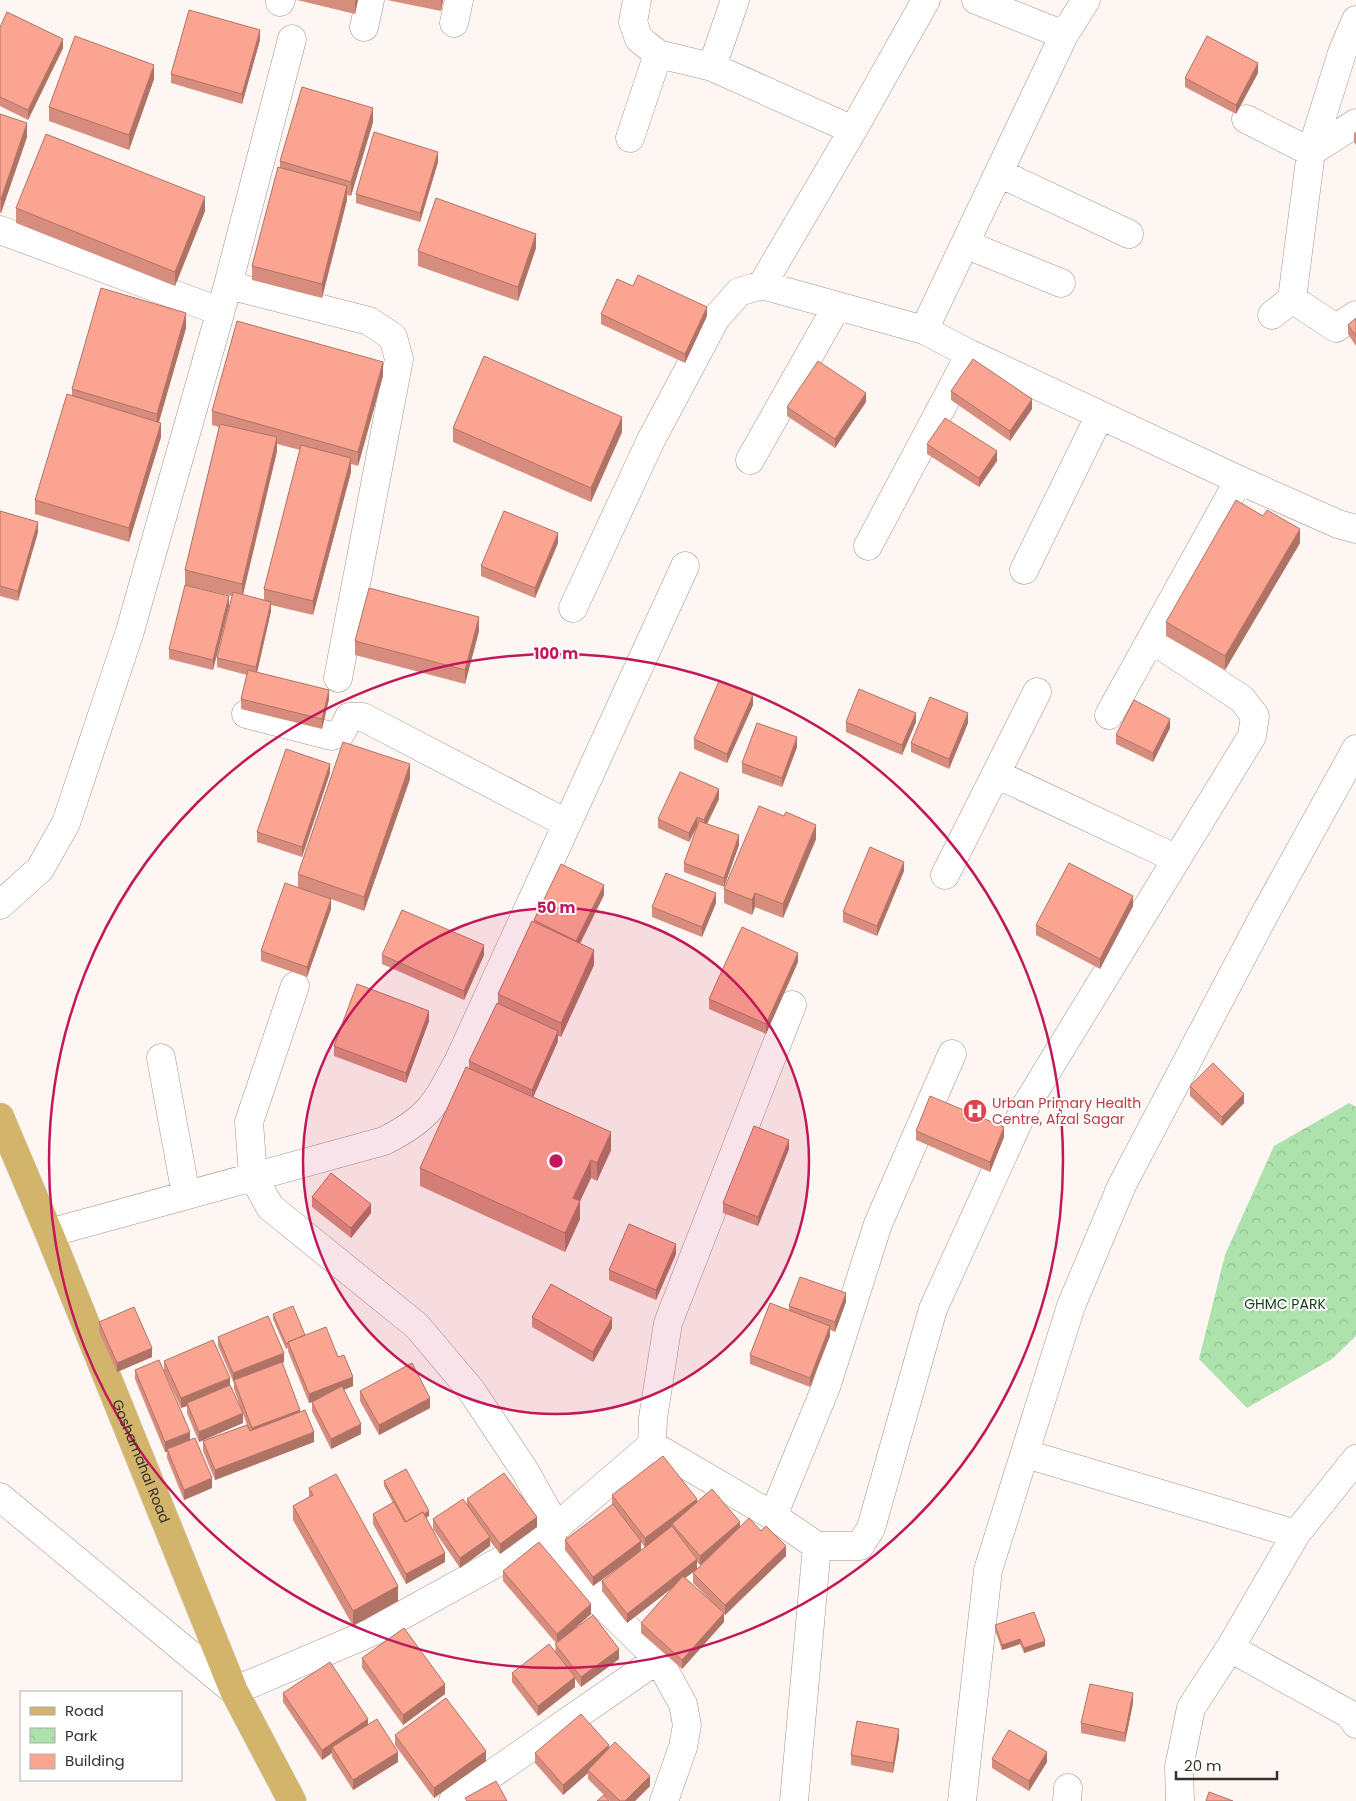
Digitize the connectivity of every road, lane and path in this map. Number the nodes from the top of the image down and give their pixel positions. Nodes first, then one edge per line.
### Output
1 (370, 0) edge
2 (637, 0) edge
3 (735, 0) edge
4 (926, 0) edge
5 (976, 0) edge
6 (1086, 0) edge
7 (1356, 20) edge
8 (364, 27) dead end
9 (1064, 35) junction
10 (292, 38) dead end
11 (658, 54) junction
12 (712, 67) junction
13 (1246, 119) dead end
14 (1356, 123) edge
15 (853, 130) junction
16 (630, 138) dead end
17 (1311, 152) junction
18 (999, 173) junction
19 (0, 230) edge
20 (1129, 234) dead end
21 (965, 244) junction
22 (1060, 283) dead end
23 (228, 285) junction
24 (762, 285) junction
25 (837, 306) junction
26 (219, 311) junction
27 (1356, 315) edge
28 (924, 330) junction
29 (970, 354) junction
30 (1100, 415) junction
31 (750, 460) dead end
32 (1239, 480) junction
33 (1356, 529) edge
34 (868, 546) dead end
35 (685, 566) dead end
36 (1024, 570) dead end
37 (573, 608) dead end
38 (1151, 639) junction
39 (338, 678) dead end
40 (1037, 692) dead end
41 (246, 714) edge
42 (1109, 715) dead end
43 (1356, 749) edge
44 (996, 774) junction
45 (566, 823) junction
46 (1177, 859) junction
47 (945, 875) dead end
48 (0, 905) edge
49 (295, 986) dead end
50 (792, 1005) dead end
51 (952, 1054) dead end
52 (161, 1058) dead end
53 (0, 1117) edge
54 (254, 1176) junction
55 (186, 1195) junction
56 (49, 1233) junction
57 (652, 1445) junction
58 (1026, 1454) junction
59 (1356, 1459) edge
60 (0, 1497) edge
61 (773, 1516) junction
62 (1296, 1534) junction
63 (547, 1535) junction
64 (817, 1546) junction
65 (1230, 1648) junction
66 (658, 1659) junction
67 (234, 1691) junction
68 (1356, 1724) edge
69 (292, 1801) edge
70 (452, 1801) edge
71 (664, 1801) edge
72 (794, 1801) edge
73 (962, 1801) edge
74 (1180, 1801) edge

1 - 8 street
2 - 11 street
3 - 12 street
4 - 15 street
5 - 9 street
6 - 9 street
7 - 17 street
9 - 18 street
10 - 23 street
11 - 12 street
11 - 16 street
12 - 15 street
13 - 17 street
14 - 17 street
15 - 24 street
17 - 27 street
18 - 20 street
18 - 21 street
19 - 26 street
21 - 22 street
21 - 28 street
23 - 26 street
23 - 39 street
24 - 25 street
24 - 37 street
25 - 28 street
25 - 31 street
26 - 48 street
28 - 29 street
29 - 30 street
29 - 34 street
30 - 32 street
30 - 36 street
32 - 33 street
32 - 38 street
35 - 45 street
38 - 42 street
38 - 46 street
40 - 44 street
41 - 45 street
43 - 58 street
44 - 46 street
44 - 47 street
45 - 54 street
46 - 64 street
49 - 54 street
50 - 57 street
51 - 61 street
52 - 55 street
53 - 56 main road, Goshamahal Road
54 - 55 street
54 - 63 street
55 - 56 street
56 - 67 main road, Goshamahal Road
57 - 61 street
57 - 63 street
58 - 62 street
58 - 73 street
59 - 62 street
60 - 67 street
61 - 64 street
62 - 65 street
63 - 66 street
63 - 67 street
64 - 72 street
65 - 68 street
65 - 74 street
66 - 70 street
66 - 71 street
67 - 69 main road, Goshamahal Road

